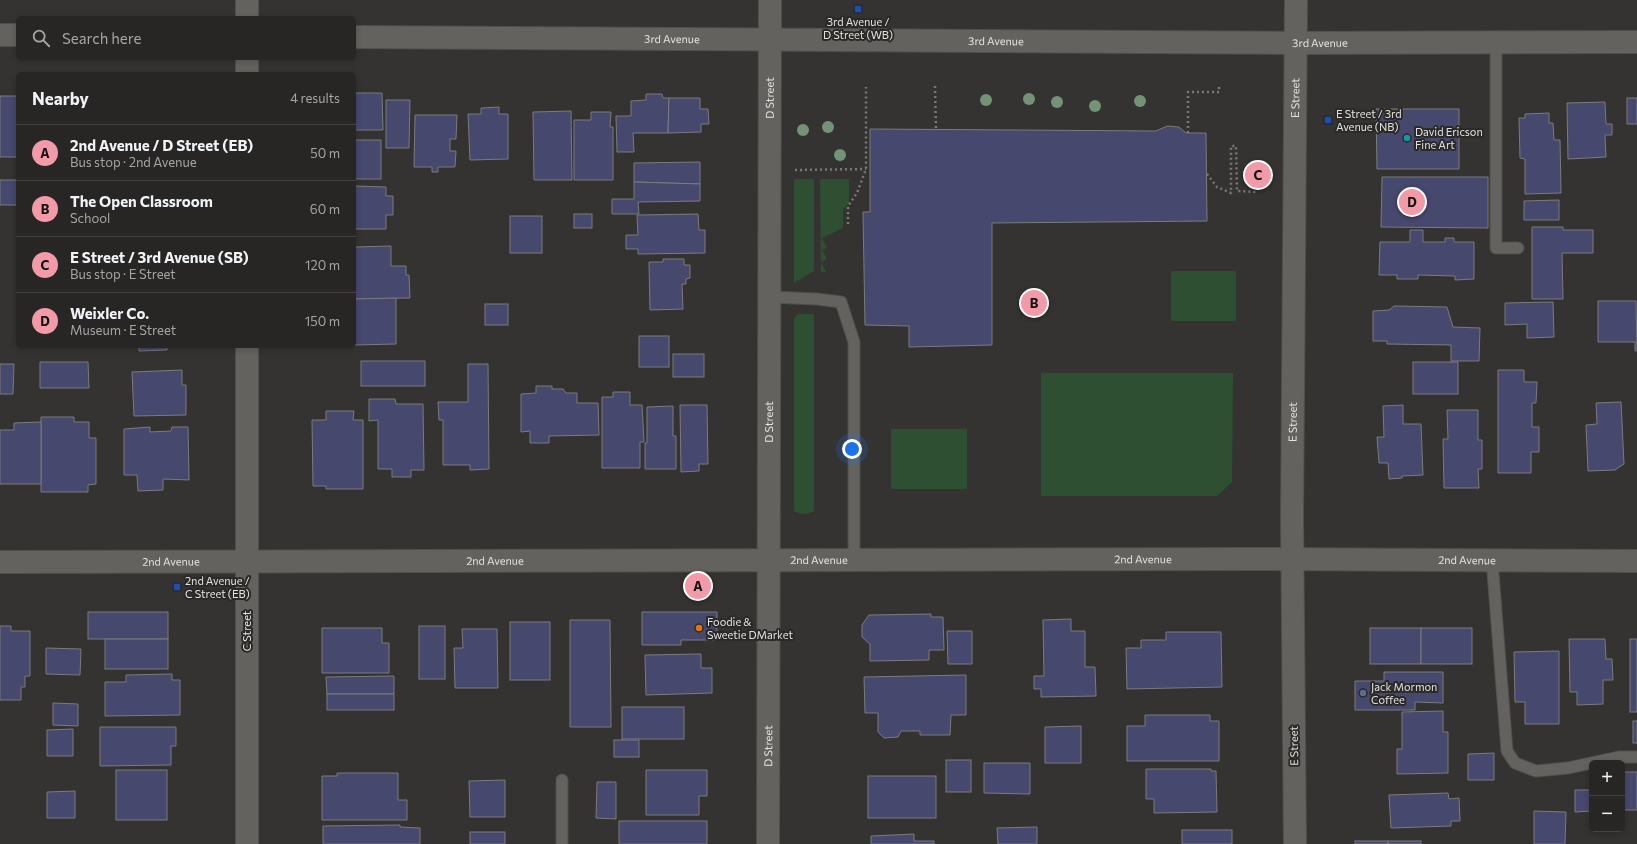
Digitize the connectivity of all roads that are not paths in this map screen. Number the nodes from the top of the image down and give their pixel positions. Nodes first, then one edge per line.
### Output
1 (247, 0) edge
2 (770, 0) edge
3 (1296, 0) edge
4 (247, 16) edge
5 (0, 35) edge
6 (16, 35) edge
7 (356, 37) edge
8 (770, 40) junction
9 (1496, 42) junction
10 (1637, 42) edge
11 (1296, 44) junction
12 (247, 60) edge
13 (247, 72) edge
14 (1518, 248) dead end
15 (769, 297) junction
16 (247, 348) edge
17 (768, 560) junction
18 (854, 560) junction
19 (1292, 560) junction
20 (1492, 560) junction
21 (1637, 561) edge
22 (0, 562) edge
23 (247, 562) junction
24 (1637, 757) edge
25 (562, 780) dead end
26 (248, 844) edge
27 (562, 844) edge
28 (768, 844) edge
29 (1295, 844) edge

1 - 4 street
2 - 8 street, D Street
3 - 11 street, E Street
5 - 6 street
7 - 8 street, 3rd Avenue
8 - 11 street, 3rd Avenue
8 - 15 street, D Street
9 - 10 street, 3rd Avenue
9 - 11 street, 3rd Avenue
9 - 14 lane
11 - 19 street, E Street
12 - 13 street
15 - 17 street, D Street
15 - 18 lane
16 - 23 street, C Street
17 - 18 street, 2nd Avenue
17 - 23 street, 2nd Avenue
17 - 28 street, D Street
18 - 19 street, 2nd Avenue
19 - 20 street, 2nd Avenue
19 - 29 street, E Street
20 - 21 street, 2nd Avenue
20 - 24 lane
22 - 23 street, 2nd Avenue
23 - 26 street, C Street
25 - 27 lane

